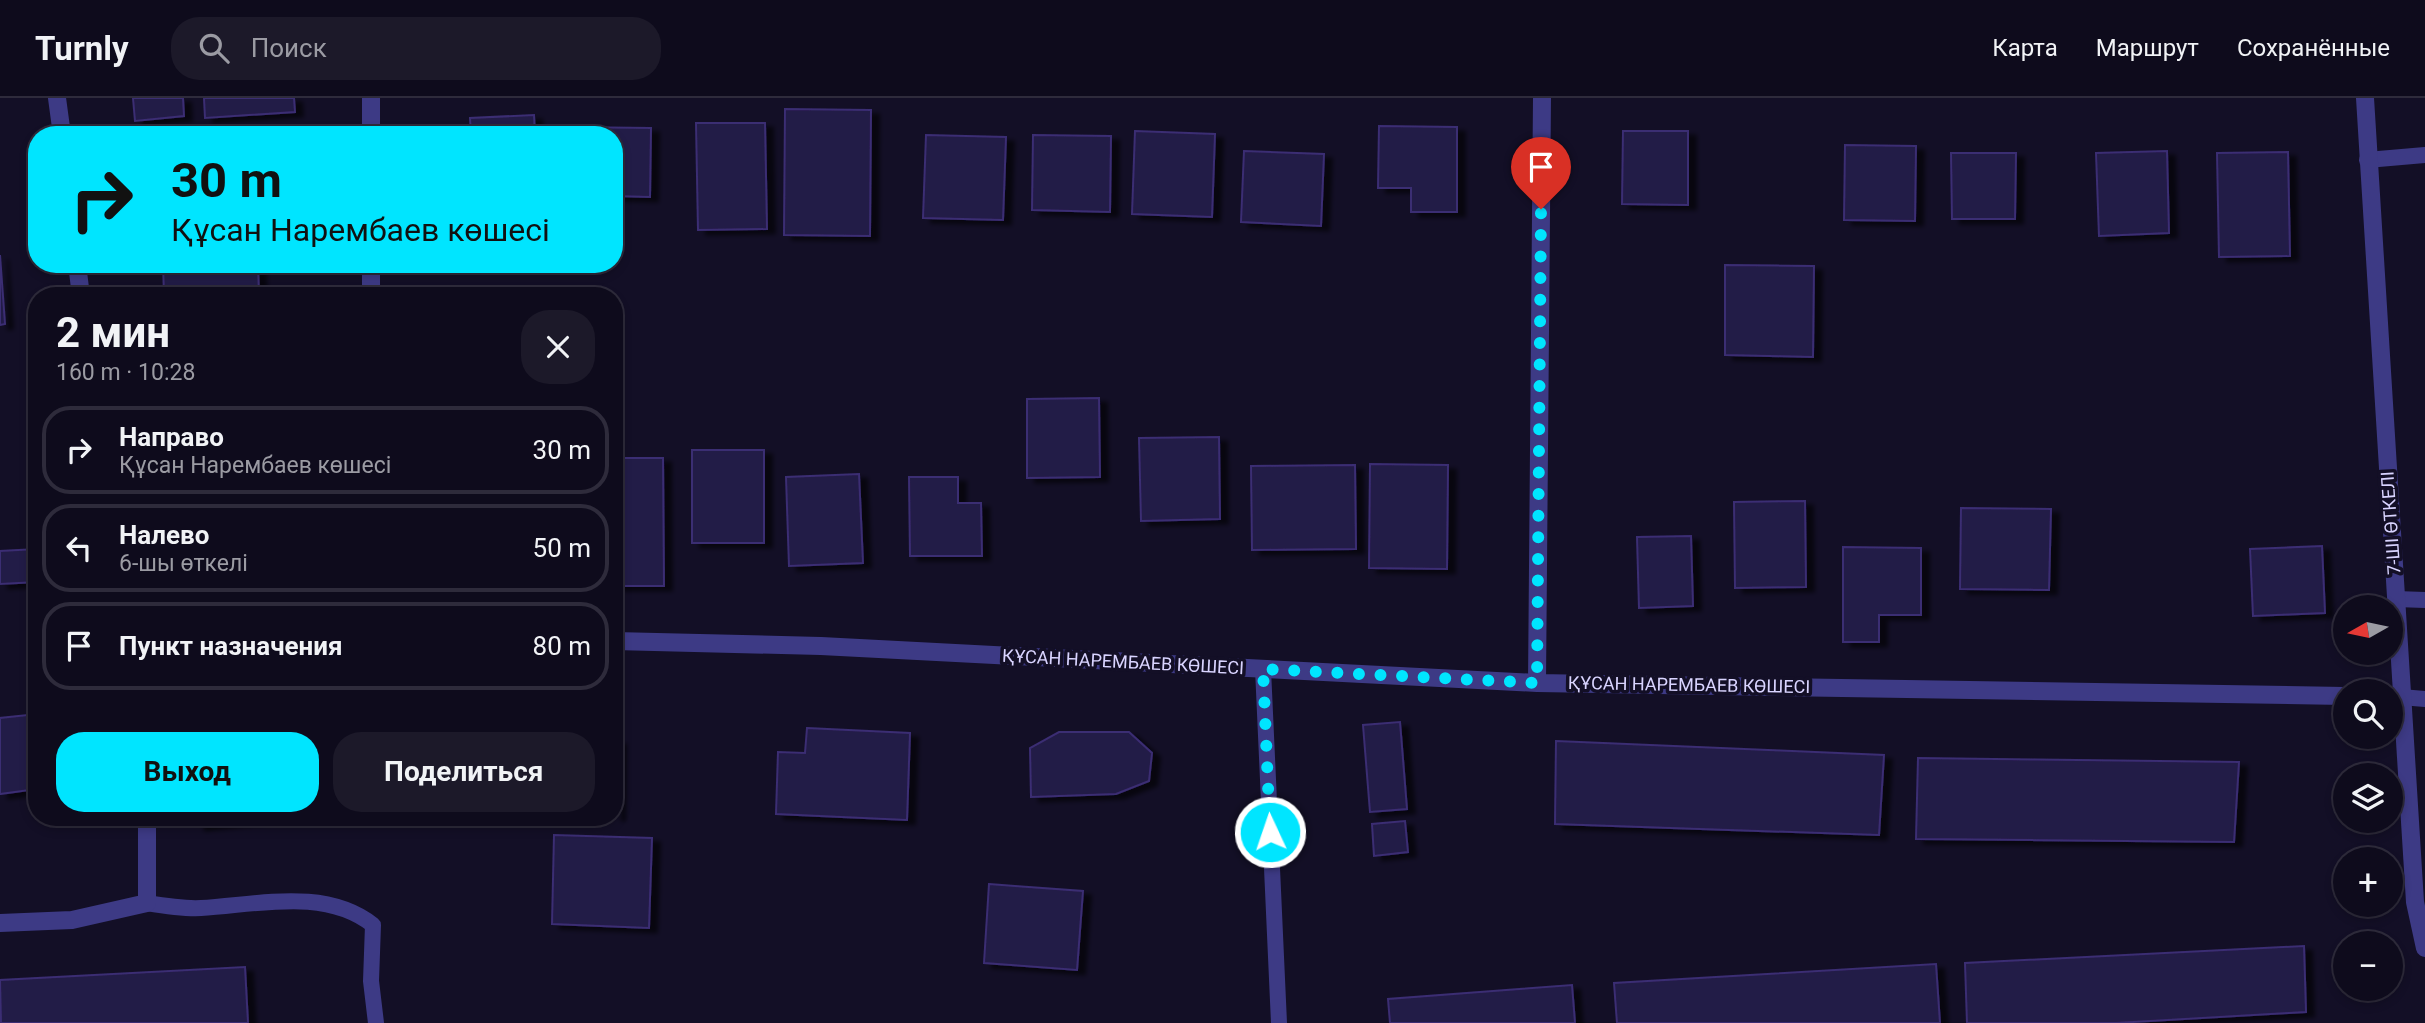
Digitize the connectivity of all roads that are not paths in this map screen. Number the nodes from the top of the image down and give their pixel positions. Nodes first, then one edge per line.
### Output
1 (57, 98) edge
2 (371, 98) edge
3 (1542, 98) edge
4 (2365, 98) edge
5 (61, 126) edge
6 (371, 126) edge
7 (2425, 155) edge
8 (2367, 160) junction
9 (2396, 595) edge
10 (2403, 599) edge
11 (2425, 600) edge
12 (623, 640) edge
13 (1263, 669) junction
14 (1537, 683) junction
15 (2333, 696) edge
16 (2403, 697) edge
17 (2425, 699) edge
18 (2401, 749) edge
19 (147, 826) edge
20 (147, 903) junction
21 (0, 923) edge
22 (2425, 948) edge
23 (376, 1023) edge
24 (1279, 1023) edge

1 - 5 street
2 - 6 street
3 - 14 street
4 - 8 street, 7-ШІ ӨТКЕЛІ
7 - 8 lane
8 - 9 street, 7-ШІ ӨТКЕЛІ
10 - 11 lane
12 - 13 street, ҚҰСАН НАРЕМБАЕВ КӨШЕСІ
13 - 14 street, ҚҰСАН НАРЕМБАЕВ КӨШЕСІ
13 - 24 lane
14 - 15 street, ҚҰСАН НАРЕМБАЕВ КӨШЕСІ
16 - 17 lane
18 - 22 street, 7-ШІ ӨТКЕЛІ
19 - 20 street
20 - 21 street
20 - 23 lane

